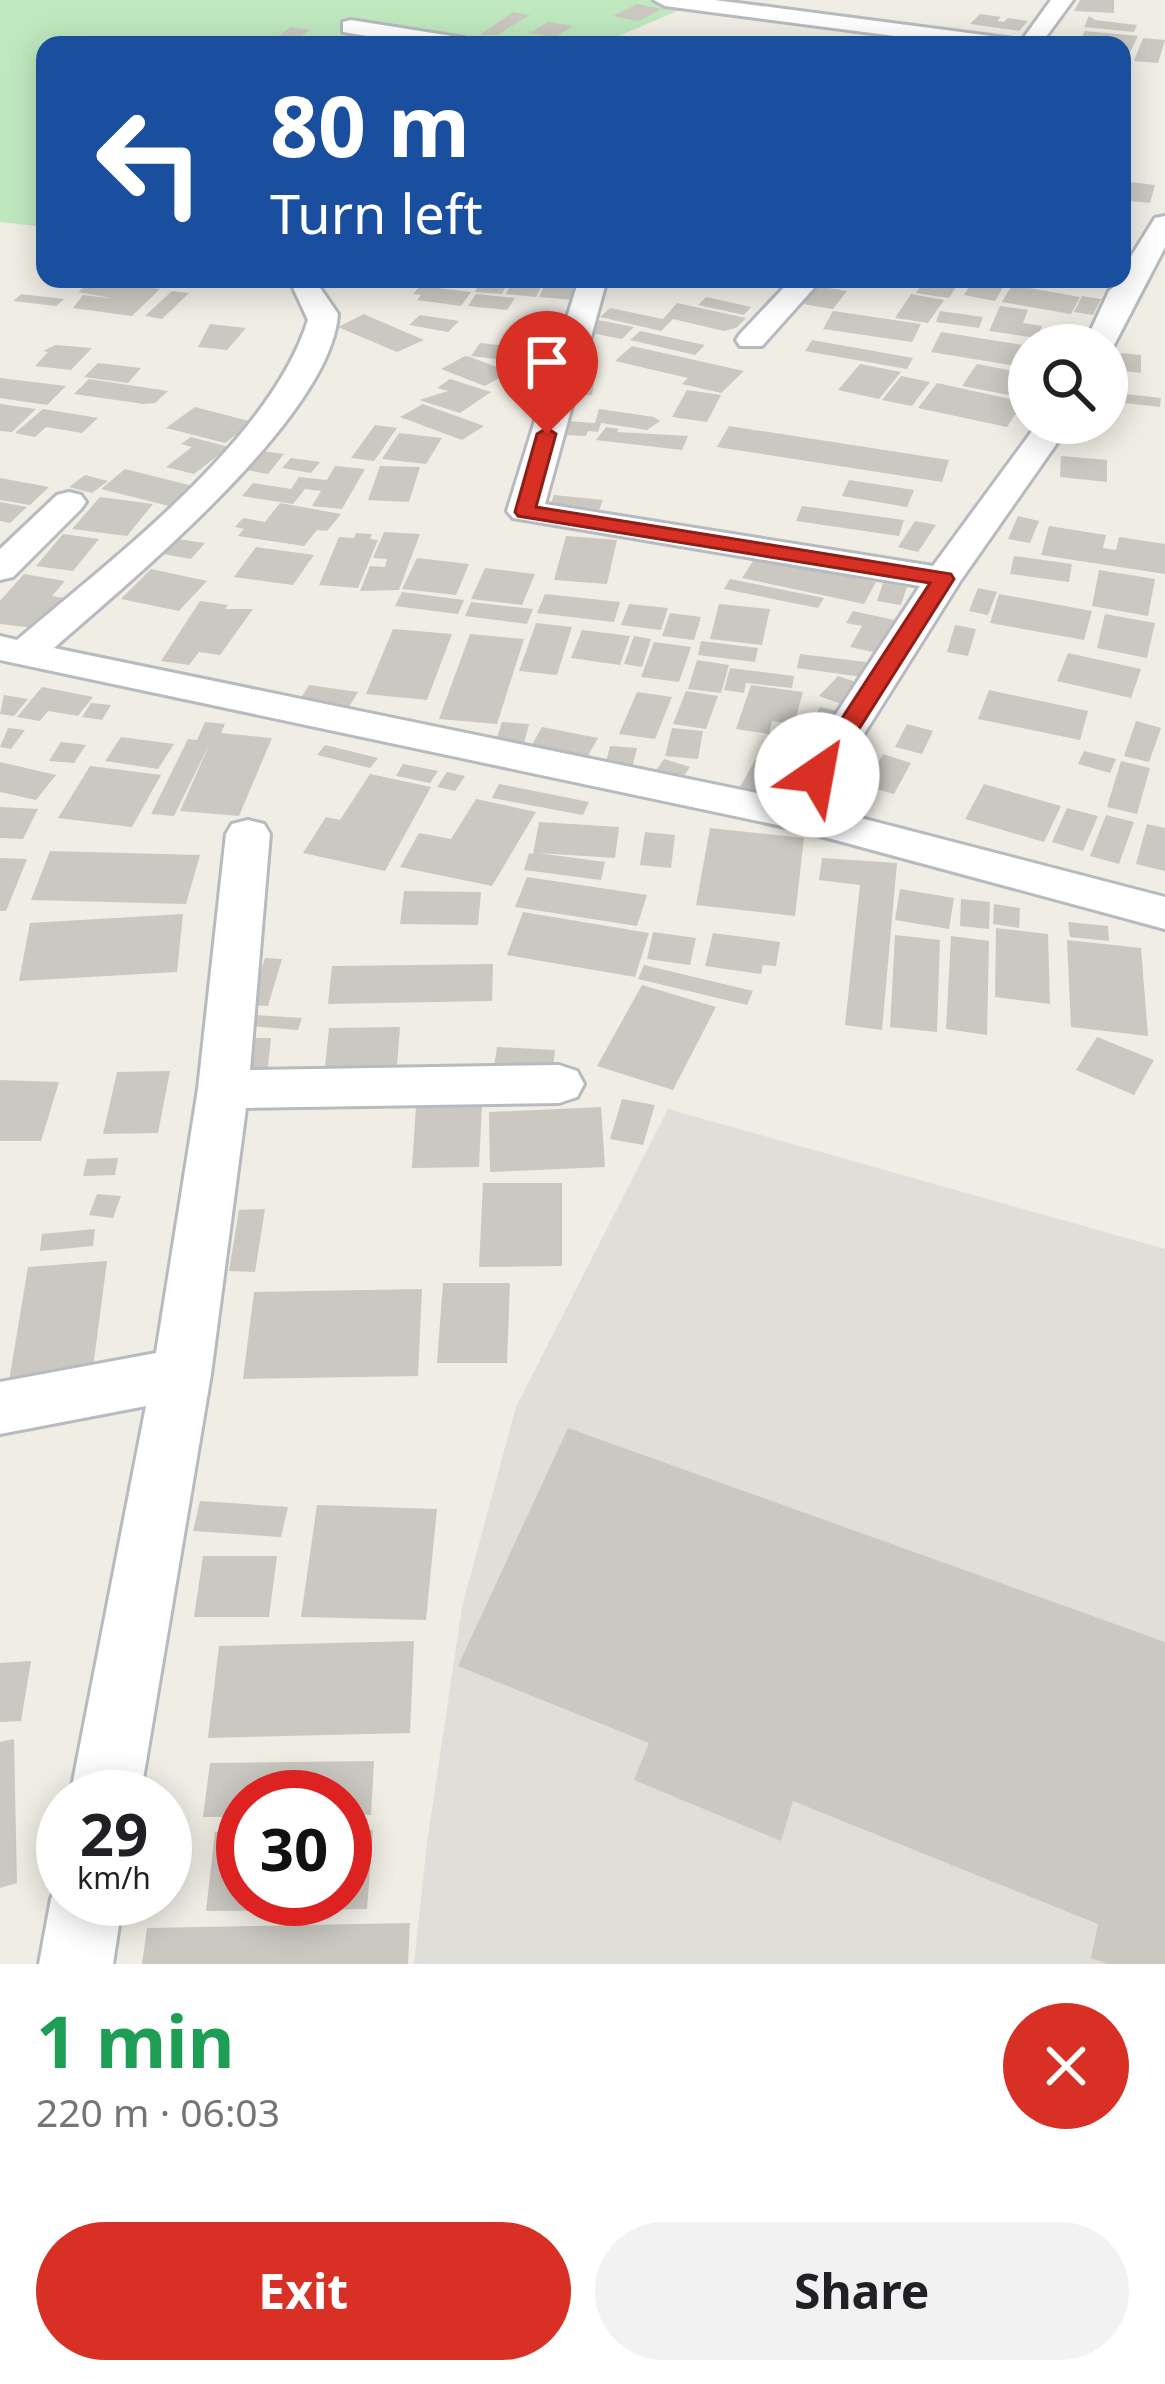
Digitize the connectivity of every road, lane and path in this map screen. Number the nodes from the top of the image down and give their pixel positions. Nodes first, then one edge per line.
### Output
1 (665, 0) edge
2 (1063, 0) edge
3 (351, 27) dead end
4 (408, 36) edge
5 (946, 36) edge
6 (1036, 36) edge
7 (1131, 226) edge
8 (1163, 228) edge
9 (1131, 286) edge
10 (306, 288) edge
11 (589, 288) edge
12 (800, 288) edge
13 (1130, 288) edge
14 (1110, 324) edge
15 (751, 340) dead end
16 (1040, 444) edge
17 (69, 502) dead end
18 (0, 569) edge
19 (943, 579) junction
20 (8, 651) edge
21 (792, 814) junction
22 (248, 834) dead end
23 (1165, 913) edge
24 (559, 1084) dead end
25 (223, 1089) junction
26 (182, 1374) junction
27 (0, 1408) edge
28 (110, 1770) edge
29 (83, 1926) edge
30 (76, 1964) edge

1 - 5 street
2 - 6 street
3 - 4 street
7 - 8 street
8 - 9 street
10 - 20 street
11 - 19 street
12 - 15 street
13 - 14 street
16 - 19 street
17 - 18 street
19 - 21 street
20 - 21 street
21 - 23 street
22 - 25 street
24 - 25 street
25 - 26 street
26 - 27 street
26 - 28 street
29 - 30 street

